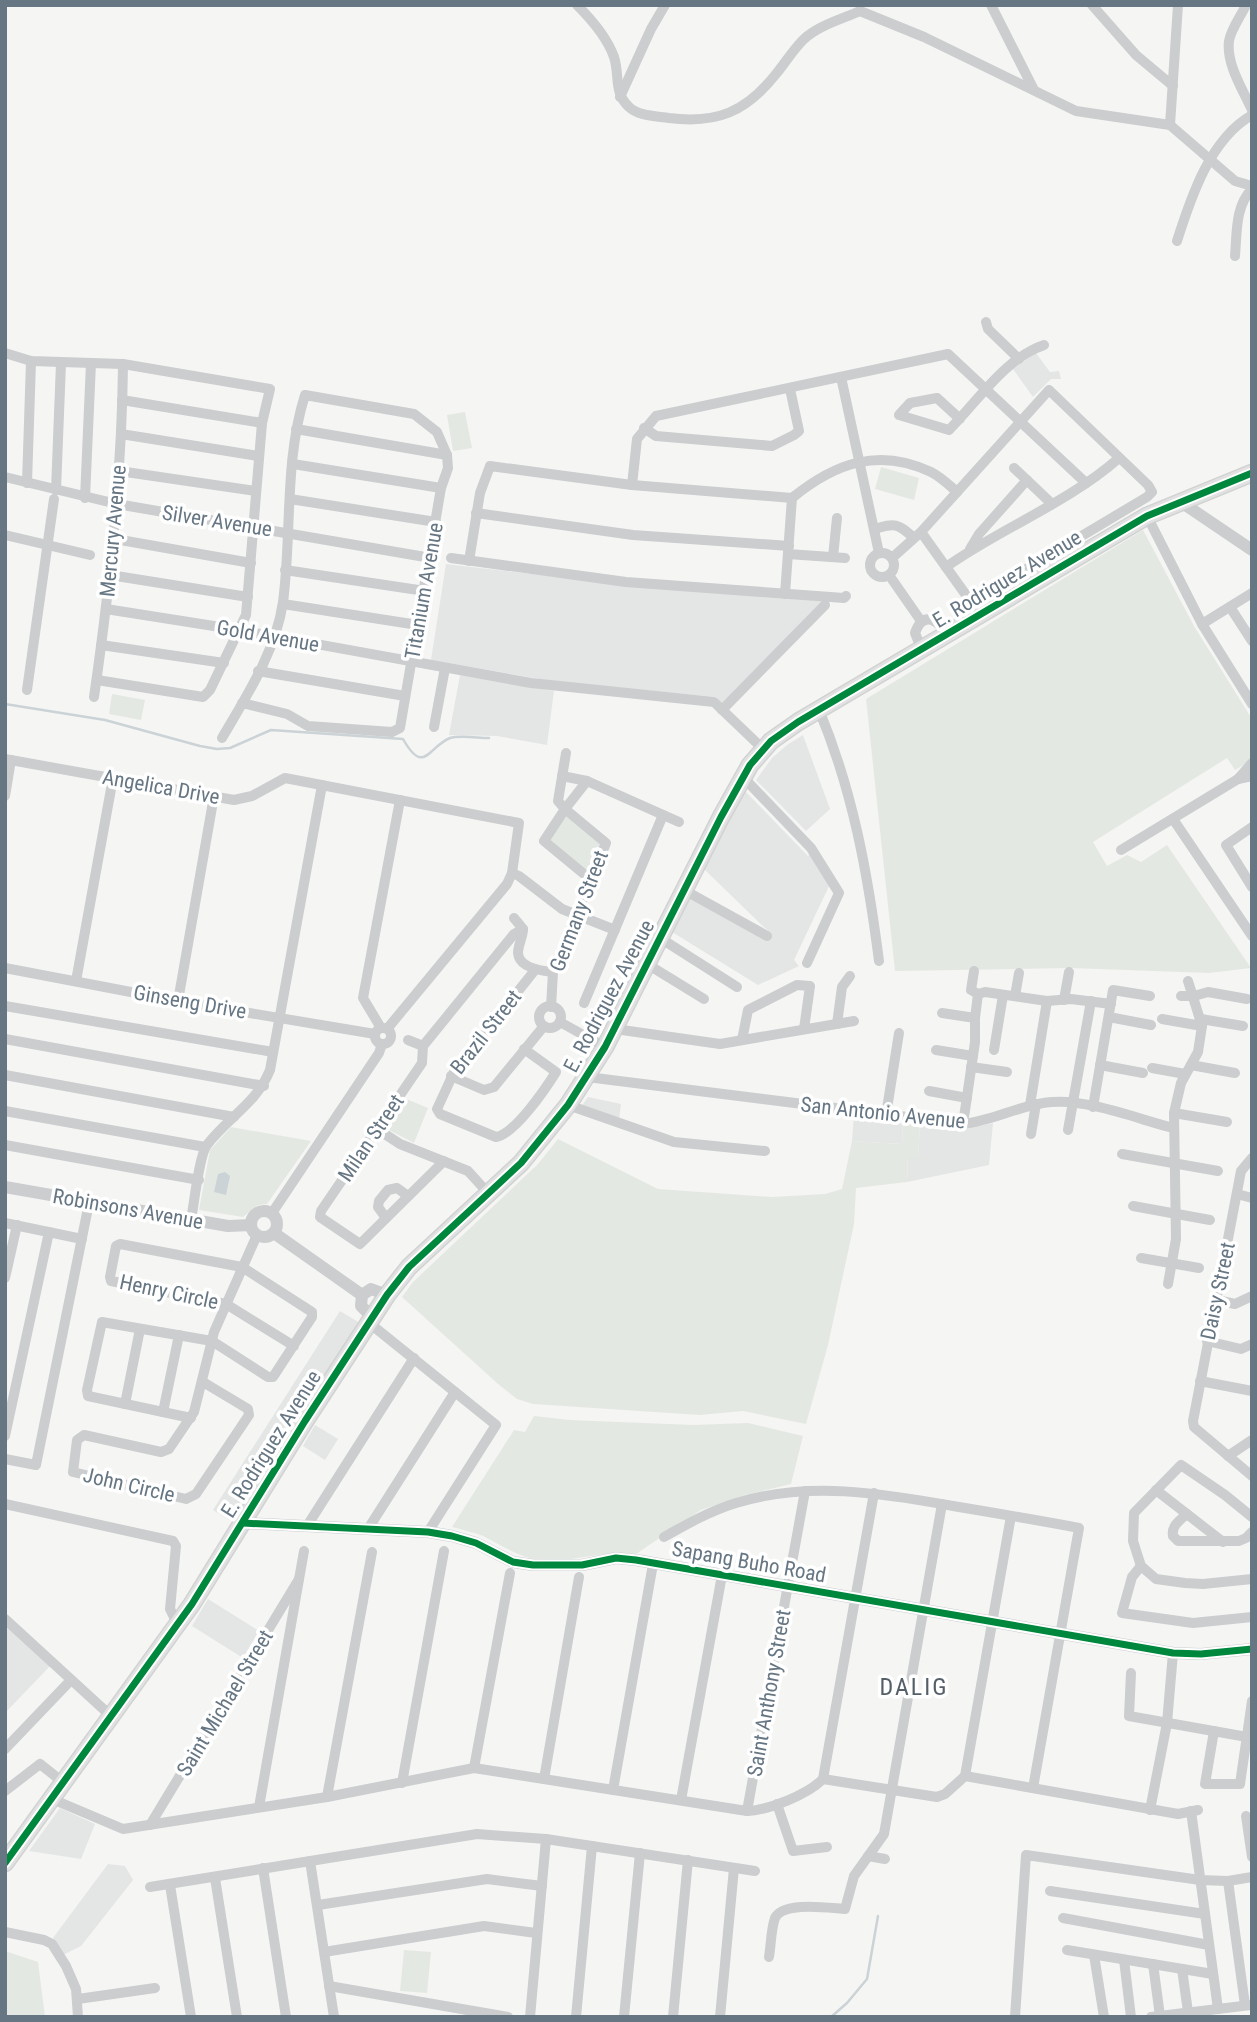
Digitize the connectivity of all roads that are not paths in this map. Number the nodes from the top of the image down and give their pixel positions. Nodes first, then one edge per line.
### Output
1 (577, 5) edge
2 (665, 5) edge
3 (991, 5) edge
4 (1092, 5) edge
5 (1178, 5) edge
6 (1246, 5) edge
7 (1173, 86) junction
8 (1033, 88) junction
9 (620, 97) junction
10 (1252, 112) edge
11 (1170, 125) junction
12 (1211, 160) junction
13 (1252, 187) edge
14 (1177, 240) dead end
15 (1235, 256) dead end
16 (986, 322) dead end
17 (1044, 345) dead end
18 (5, 353) edge
19 (1018, 359) junction
20 (32, 361) junction
21 (61, 363) junction
22 (91, 363) junction
23 (123, 364) junction
24 (841, 377) junction
25 (790, 389) junction
26 (987, 389) junction
27 (122, 400) junction
28 (960, 419) junction
29 (1021, 421) junction
30 (262, 423) junction
31 (296, 429) junction
32 (644, 429) junction
33 (121, 434) junction
34 (447, 455) junction
35 (258, 456) junction
36 (1119, 458) junction
37 (859, 462) junction
38 (293, 464) junction
39 (1014, 467) dead end
40 (119, 471) junction
41 (1252, 473) edge
42 (5, 477) edge
43 (1027, 480) junction
44 (27, 483) junction
45 (1086, 483) junction
46 (632, 485) junction
47 (441, 488) junction
48 (256, 491) junction
49 (957, 492) junction
50 (55, 495) junction
51 (85, 498) junction
52 (792, 498) junction
53 (290, 499) junction
54 (1181, 502) junction
55 (117, 504) junction
56 (1052, 504) junction
57 (476, 513) junction
58 (1147, 516) junction
59 (837, 517) dead end
60 (436, 522) junction
61 (254, 527) junction
62 (874, 529) junction
63 (288, 533) junction
64 (5, 535) edge
65 (918, 535) junction
66 (115, 539) junction
67 (48, 545) junction
68 (789, 550) junction
69 (969, 551) junction
70 (1252, 551) edge
71 (879, 554) junction
72 (90, 555) dead end
73 (834, 557) junction
74 (431, 558) junction
75 (451, 558) dead end
76 (845, 558) dead end
77 (891, 558) junction
78 (469, 561) junction
79 (251, 563) junction
80 (946, 567) junction
81 (285, 570) junction
82 (110, 575) junction
83 (889, 575) junction
84 (425, 591) junction
85 (1252, 593) edge
86 (786, 594) junction
87 (846, 596) dead end
88 (248, 597) junction
89 (283, 604) junction
90 (825, 605) dead end
91 (1230, 607) junction
92 (106, 609) junction
93 (921, 621) junction
94 (1202, 624) junction
95 (418, 625) junction
96 (239, 631) junction
97 (947, 635) junction
98 (275, 637) junction
99 (1252, 641) edge
100 (101, 645) junction
101 (922, 650) junction
102 (412, 661) junction
103 (224, 663) junction
104 (445, 668) junction
105 (258, 671) junction
106 (97, 680) junction
107 (27, 690) dead end
108 (94, 696) dead end
109 (405, 696) junction
110 (242, 703) junction
111 (1252, 704) edge
112 (722, 710) junction
113 (820, 710) junction
114 (434, 726) dead end
115 (222, 738) dead end
116 (763, 749) junction
117 (566, 753) dead end
118 (8, 760) edge
119 (1252, 763) edge
120 (562, 776) junction
121 (1252, 776) edge
122 (743, 777) junction
123 (113, 778) junction
124 (1238, 779) junction
125 (587, 781) junction
126 (322, 785) junction
127 (5, 796) edge
128 (214, 796) junction
129 (400, 800) junction
130 (565, 809) junction
131 (663, 815) junction
132 (1173, 819) junction
133 (679, 822) dead end
134 (1252, 827) edge
135 (1121, 850) dead end
136 (515, 874) junction
137 (590, 879) junction
138 (1252, 887) edge
139 (684, 890) junction
140 (576, 914) junction
141 (514, 918) dead end
142 (523, 929) junction
143 (615, 930) junction
144 (767, 936) dead end
145 (1252, 936) edge
146 (660, 938) junction
147 (879, 961) dead end
148 (807, 963) dead end
149 (647, 964) junction
150 (5, 968) edge
151 (535, 970) junction
152 (974, 971) dead end
153 (553, 972) junction
154 (1069, 972) dead end
155 (1019, 973) dead end
156 (850, 975) dead end
157 (76, 981) junction
158 (1188, 981) dead end
159 (737, 987) dead end
160 (978, 994) junction
161 (1003, 995) junction
162 (1016, 996) junction
163 (1150, 996) dead end
164 (1181, 996) dead end
165 (1194, 996) junction
166 (704, 999) dead end
167 (1247, 999) dead end
168 (1064, 1000) junction
169 (1091, 1000) junction
170 (178, 1001) junction
171 (1047, 1001) junction
172 (584, 1003) dead end
173 (1111, 1004) junction
174 (5, 1006) edge
175 (551, 1007) junction
176 (942, 1013) dead end
177 (1109, 1017) junction
178 (280, 1018) junction
179 (975, 1018) junction
180 (1162, 1019) dead end
181 (854, 1021) dead end
182 (560, 1022) junction
183 (1202, 1022) junction
184 (837, 1024) junction
185 (1151, 1025) dead end
186 (544, 1026) junction
187 (1243, 1026) dead end
188 (615, 1029) junction
189 (804, 1029) junction
190 (381, 1030) junction
191 (899, 1032) dead end
192 (5, 1039) edge
193 (408, 1040) dead end
194 (742, 1040) junction
195 (423, 1046) junction
196 (605, 1047) junction
197 (524, 1049) junction
198 (936, 1050) dead end
199 (994, 1050) dead end
200 (273, 1052) junction
201 (972, 1061) junction
202 (1100, 1065) junction
203 (1188, 1069) junction
204 (1007, 1072) dead end
205 (1235, 1073) dead end
206 (5, 1075) edge
207 (451, 1076) junction
208 (587, 1077) junction
209 (264, 1086) junction
210 (929, 1091) dead end
211 (967, 1098) junction
212 (1073, 1102) junction
213 (568, 1105) junction
214 (1033, 1105) junction
215 (1093, 1107) junction
216 (5, 1111) edge
217 (1174, 1113) junction
218 (886, 1115) junction
219 (233, 1117) junction
220 (1227, 1122) dead end
221 (963, 1124) junction
222 (1173, 1128) junction
223 (377, 1129) junction
224 (1068, 1130) dead end
225 (1031, 1134) dead end
226 (5, 1145) edge
227 (205, 1147) junction
228 (765, 1151) dead end
229 (1122, 1154) dead end
230 (1252, 1158) edge
231 (444, 1161) junction
232 (1175, 1163) junction
233 (1218, 1171) dead end
234 (199, 1180) junction
235 (5, 1187) edge
236 (488, 1193) junction
237 (1237, 1194) junction
238 (408, 1196) junction
239 (1252, 1198) edge
240 (89, 1203) junction
241 (1133, 1206) dead end
242 (272, 1213) junction
243 (1177, 1214) junction
244 (386, 1218) junction
245 (191, 1220) junction
246 (1210, 1220) dead end
247 (5, 1223) edge
248 (17, 1225) junction
249 (254, 1230) junction
250 (49, 1232) junction
251 (274, 1233) junction
252 (82, 1239) junction
253 (1141, 1258) dead end
254 (1172, 1263) junction
255 (242, 1267) junction
256 (1199, 1268) dead end
257 (5, 1278) edge
258 (1168, 1284) dead end
259 (362, 1295) junction
260 (387, 1295) junction
261 (1252, 1296) edge
262 (1217, 1300) junction
263 (226, 1304) junction
264 (370, 1320) junction
265 (140, 1329) junction
266 (179, 1335) junction
267 (1207, 1340) junction
268 (212, 1341) junction
269 (1252, 1344) edge
270 (294, 1346) junction
271 (414, 1358) junction
272 (203, 1381) junction
273 (1200, 1381) junction
274 (1252, 1391) edge
275 (455, 1392) junction
276 (125, 1404) junction
277 (163, 1412) junction
278 (191, 1418) junction
279 (5, 1436) edge
280 (1252, 1440) edge
281 (1228, 1455) junction
282 (5, 1459) edge
283 (1252, 1476) edge
284 (1156, 1490) junction
285 (805, 1492) junction
286 (874, 1493) junction
287 (5, 1504) edge
288 (942, 1504) junction
289 (1187, 1514) junction
290 (1011, 1516) junction
291 (1252, 1517) edge
292 (243, 1523) junction
293 (307, 1526) junction
294 (368, 1530) junction
295 (428, 1532) junction
296 (1252, 1532) edge
297 (664, 1537) dead end
298 (1223, 1542) junction
299 (304, 1551) dead end
300 (444, 1551) dead end
301 (373, 1552) dead end
302 (653, 1564) junction
303 (1142, 1566) junction
304 (510, 1573) dead end
305 (722, 1575) junction
306 (579, 1577) dead end
307 (1252, 1578) edge
308 (299, 1579) junction
309 (788, 1586) junction
310 (856, 1598) junction
311 (924, 1610) junction
312 (1252, 1617) edge
313 (5, 1619) edge
314 (993, 1623) junction
315 (178, 1625) junction
316 (270, 1629) junction
317 (1061, 1635) junction
318 (289, 1636) junction
319 (1252, 1649) edge
320 (1173, 1653) junction
321 (1131, 1673) dead end
322 (71, 1680) junction
323 (1252, 1701) edge
324 (112, 1717) junction
325 (1167, 1723) junction
326 (1214, 1731) junction
327 (1247, 1737) junction
328 (5, 1749) edge
329 (474, 1768) junction
330 (965, 1776) junction
331 (544, 1779) junction
332 (823, 1779) junction
333 (64, 1783) junction
334 (402, 1783) junction
335 (1033, 1788) junction
336 (613, 1790) junction
337 (892, 1790) junction
338 (5, 1791) edge
339 (327, 1797) junction
340 (52, 1799) junction
341 (681, 1800) junction
342 (777, 1804) junction
343 (259, 1807) junction
344 (1150, 1810) junction
345 (747, 1811) junction
346 (1246, 1816) dead end
347 (150, 1825) junction
348 (546, 1839) junction
349 (592, 1846) junction
350 (827, 1847) dead end
351 (640, 1853) junction
352 (868, 1856) junction
353 (1252, 1857) edge
354 (886, 1859) dead end
355 (688, 1860) junction
356 (310, 1861) junction
357 (5, 1863) edge
358 (263, 1868) junction
359 (734, 1868) junction
360 (755, 1871) dead end
361 (1252, 1877) edge
362 (215, 1878) junction
363 (1200, 1880) junction
364 (1228, 1881) junction
365 (170, 1885) junction
366 (542, 1886) junction
367 (150, 1887) dead end
368 (1050, 1891) dead end
369 (317, 1905) junction
370 (1205, 1914) junction
371 (1063, 1918) dead end
372 (5, 1932) edge
373 (536, 1933) junction
374 (1209, 1945) junction
375 (1067, 1950) dead end
376 (324, 1952) junction
377 (1094, 1955) junction
378 (769, 1957) dead end
379 (1124, 1960) junction
380 (1153, 1964) junction
381 (1182, 1969) junction
382 (1213, 1974) junction
383 (329, 1986) junction
384 (155, 1988) dead end
385 (78, 1999) junction
386 (1249, 2005) edge
387 (1218, 2009) junction
388 (1188, 2012) junction
389 (1156, 2016) edge
390 (78, 2017) edge
391 (191, 2017) edge
392 (237, 2017) edge
393 (286, 2017) edge
394 (334, 2017) edge
395 (508, 2017) edge
396 (530, 2017) edge
397 (576, 2017) edge
398 (624, 2017) edge
399 (673, 2017) edge
400 (720, 2017) edge
401 (1015, 2017) edge
402 (1104, 2017) edge
403 (1131, 2017) edge

1 - 9 street
2 - 9 street
3 - 8 street
4 - 7 street
5 - 7 street
6 - 10 street
7 - 11 street
8 - 9 street
8 - 11 street
10 - 12 street
11 - 12 street
12 - 13 street
12 - 14 street
13 - 15 street
16 - 19 street
17 - 19 street
18 - 20 street
19 - 26 street
20 - 21 street
20 - 44 street
21 - 22 street
21 - 50 street
22 - 23 street
22 - 51 street
23 - 27 street, Mercury Avenue
23 - 30 street
24 - 25 street
24 - 26 street
24 - 37 street
25 - 32 street
25 - 32 street
26 - 28 street
26 - 29 street
27 - 30 street
27 - 33 street, Mercury Avenue
28 - 28 street
29 - 36 street
29 - 45 street
29 - 49 street
30 - 35 street
31 - 34 street
31 - 34 street
31 - 38 street
32 - 46 street
33 - 35 street
33 - 40 street, Mercury Avenue
34 - 47 street, Titanium Avenue
35 - 48 street
36 - 45 street
36 - 80 street
37 - 49 street
37 - 52 street
37 - 62 street
38 - 47 street
38 - 53 street
39 - 43 street
40 - 48 street
40 - 55 street, Mercury Avenue
41 - 54 main road, E. Rodriguez Avenue
42 - 44 street, Silver Avenue
43 - 56 street
43 - 69 street
44 - 50 street, Silver Avenue
45 - 56 street
46 - 52 street
46 - 57 street
47 - 60 street, Titanium Avenue
48 - 61 street
49 - 65 street
50 - 51 street, Silver Avenue
50 - 67 street
51 - 55 street, Silver Avenue
52 - 68 street
53 - 60 street
53 - 63 street
54 - 58 main road, E. Rodriguez Avenue
54 - 70 street
55 - 61 street, Silver Avenue
55 - 66 street, Mercury Avenue
56 - 69 street
57 - 68 street
57 - 78 street
58 - 94 street
58 - 97 main road, E. Rodriguez Avenue
59 - 73 street
60 - 74 street, Titanium Avenue
61 - 63 street, Silver Avenue
61 - 79 street
62 - 65 street
62 - 71 street
63 - 74 street, Silver Avenue
63 - 81 street
64 - 67 street
65 - 77 street
65 - 80 street
66 - 79 street
66 - 82 street, Mercury Avenue
67 - 72 street
67 - 107 street
68 - 73 street
68 - 86 street
69 - 80 street
71 - 77 street
71 - 83 street
73 - 76 street
74 - 84 street, Titanium Avenue
75 - 78 street
77 - 83 street
78 - 86 street
79 - 88 street
81 - 84 street
81 - 89 street
82 - 88 street
82 - 92 street, Mercury Avenue
83 - 93 street
84 - 95 street, Titanium Avenue
85 - 91 street
86 - 87 street
88 - 96 street
89 - 95 street
89 - 98 street
90 - 112 street
91 - 94 street
91 - 99 street
92 - 96 street, Gold Avenue
92 - 100 street, Mercury Avenue
93 - 97 street
93 - 101 street
94 - 111 street
95 - 102 street, Titanium Avenue
96 - 98 street, Gold Avenue
96 - 103 street
97 - 101 main road, E. Rodriguez Avenue
98 - 102 street, Gold Avenue
98 - 105 street
100 - 103 street
100 - 106 street, Mercury Avenue
101 - 113 main road, E. Rodriguez Avenue
102 - 104 street, Gold Avenue
102 - 109 street, Titanium Avenue
103 - 106 street
104 - 112 street, Gold Avenue
104 - 114 street
105 - 109 street
105 - 110 street
106 - 108 street, Mercury Avenue
109 - 110 street, Titanium Avenue
110 - 115 street
112 - 116 street
113 - 116 main road, E. Rodriguez Avenue
113 - 147 street
116 - 122 main road, E. Rodriguez Avenue
117 - 120 street
118 - 123 street, Angelica Drive
118 - 127 street
119 - 124 street
120 - 125 street
120 - 130 street
121 - 124 street
122 - 139 main road, E. Rodriguez Avenue
122 - 148 street
123 - 128 street, Angelica Drive
123 - 157 street
124 - 132 street
125 - 130 street
125 - 131 street
126 - 128 street, Angelica Drive
126 - 129 street, Angelica Drive
126 - 178 street
128 - 170 street
129 - 136 street, Angelica Drive
129 - 190 street
130 - 137 street, Germany Street
130 - 137 street
131 - 133 street
131 - 143 street
132 - 135 street
132 - 145 street
134 - 138 street
136 - 140 street
136 - 190 street
137 - 140 street, Germany Street
139 - 144 street
139 - 146 main road, E. Rodriguez Avenue
140 - 143 street
140 - 153 street, Germany Street
141 - 142 street
142 - 151 street
142 - 195 street, Milan Street
143 - 172 street
146 - 149 main road, E. Rodriguez Avenue
146 - 159 street
149 - 166 street
149 - 188 main road, E. Rodriguez Avenue
150 - 157 street, Ginseng Drive
151 - 153 street
151 - 207 street, Brazil Street
152 - 160 street
153 - 175 street, Germany Street
154 - 168 street
155 - 162 street
156 - 184 street
157 - 170 street, Ginseng Drive
158 - 165 street
160 - 161 street
160 - 179 street
161 - 162 street
161 - 199 street
162 - 171 street
163 - 173 street
164 - 165 street
165 - 167 street
165 - 183 street
168 - 169 street
168 - 171 street
169 - 173 street
169 - 212 street
170 - 178 street, Ginseng Drive
171 - 214 street
173 - 177 street
174 - 200 street
175 - 182 street
175 - 186 street
176 - 179 street
177 - 185 street
177 - 202 street
178 - 190 street, Ginseng Drive
178 - 200 street
179 - 201 street
180 - 183 street
181 - 184 street
182 - 186 street
182 - 196 street
183 - 187 street
183 - 203 street
184 - 189 street
186 - 197 street
188 - 194 street
188 - 196 main road, E. Rodriguez Avenue
189 - 194 street
189 - 194 street
190 - 242 street
191 - 218 street
192 - 209 street
193 - 195 street
195 - 223 street, Milan Street
196 - 208 main road, E. Rodriguez Avenue
197 - 207 street
197 - 207 street, Brazil Street
198 - 201 street
200 - 209 street
201 - 204 street
201 - 211 street
202 - 203 street
202 - 215 street
203 - 205 street
203 - 217 street
206 - 219 street
208 - 213 main road, E. Rodriguez Avenue
208 - 218 street, San Antonio Avenue
209 - 219 street
210 - 211 street
211 - 221 street
212 - 214 street, San Antonio Avenue
212 - 215 street, San Antonio Avenue
212 - 224 street
213 - 228 street
213 - 236 main road, E. Rodriguez Avenue
214 - 221 street, San Antonio Avenue
214 - 225 street
215 - 222 street, San Antonio Avenue
216 - 227 street
217 - 220 street
217 - 222 street
218 - 221 street, San Antonio Avenue
219 - 227 street
222 - 232 street
223 - 231 street
223 - 244 street, Milan Street
226 - 234 street
227 - 234 street
229 - 232 street
230 - 237 street, Daisy Street
231 - 236 street
231 - 238 street, Milan Street
232 - 233 street
232 - 243 street
234 - 245 street
235 - 240 street, Robinsons Avenue
236 - 260 main road, E. Rodriguez Avenue
237 - 239 street
237 - 262 street, Daisy Street
238 - 244 street, Milan Street
238 - 244 street
240 - 245 street, Robinsons Avenue
240 - 252 street
241 - 243 street
242 - 249 street
242 - 251 street
243 - 246 street
243 - 254 street
245 - 249 street, Robinsons Avenue
247 - 248 street
248 - 250 street
248 - 257 street
249 - 251 street
249 - 255 street
250 - 252 street
250 - 279 street
251 - 259 street
252 - 282 street
253 - 254 street
254 - 256 street
254 - 258 street
255 - 263 street
255 - 263 street, Henry Circle
255 - 270 street
259 - 260 street
259 - 264 street
260 - 264 main road, E. Rodriguez Avenue
261 - 262 street
262 - 267 street, Daisy Street
263 - 268 street
263 - 270 street, Henry Circle
264 - 271 street
264 - 292 main road, E. Rodriguez Avenue
265 - 266 street
265 - 276 street
265 - 276 street
266 - 268 street
266 - 277 street
267 - 269 street
267 - 273 street, Daisy Street
268 - 270 street
268 - 272 street
271 - 275 street
271 - 293 street
272 - 278 street
272 - 278 street, John Circle
273 - 274 street
273 - 281 street, Daisy Street
275 - 294 street
275 - 295 street
276 - 277 street
277 - 278 street
280 - 281 street
281 - 283 street
284 - 289 street
284 - 291 street
284 - 303 street
285 - 286 street
285 - 297 street
285 - 309 street, Saint Anthony Street
286 - 288 street
286 - 310 street
287 - 315 street
288 - 290 street
288 - 311 street
289 - 298 street
289 - 298 street
290 - 314 street
290 - 317 street
292 - 293 street, Sapang Buho Road
292 - 315 main road, E. Rodriguez Avenue
293 - 294 street, Sapang Buho Road
294 - 295 street, Sapang Buho Road
295 - 302 street, Sapang Buho Road
296 - 298 street
299 - 308 street
300 - 334 street
301 - 339 street
302 - 305 street, Sapang Buho Road
302 - 336 street
303 - 307 street
303 - 312 street
304 - 329 street
305 - 309 street, Sapang Buho Road
305 - 341 street
306 - 331 street
308 - 316 street, Saint Michael Street
308 - 318 street
309 - 310 street, Sapang Buho Road
309 - 345 street, Saint Anthony Street
310 - 311 street, Sapang Buho Road
310 - 332 street
311 - 314 street, Sapang Buho Road
311 - 337 street
313 - 322 street
314 - 317 street, Sapang Buho Road
314 - 330 street
315 - 324 main road, E. Rodriguez Avenue
316 - 318 street
316 - 347 street, Saint Michael Street
317 - 320 street, Sapang Buho Road
317 - 335 street
318 - 343 street
319 - 320 street, Sapang Buho Road
320 - 325 street
321 - 325 street
322 - 324 street
322 - 328 street
323 - 327 street
324 - 333 main road, E. Rodriguez Avenue
325 - 326 street
325 - 344 street
326 - 327 street
326 - 327 street
329 - 331 street
329 - 334 street
330 - 335 street
330 - 337 street
331 - 336 street
332 - 337 street
332 - 342 street
333 - 338 street
333 - 340 main road, E. Rodriguez Avenue
334 - 339 street
335 - 344 street
336 - 341 street
337 - 352 street
339 - 343 street
340 - 347 street
340 - 357 main road, E. Rodriguez Avenue
341 - 345 street
342 - 345 street
342 - 350 street
343 - 347 street
344 - 363 street
346 - 353 street
348 - 349 street
348 - 356 street
348 - 366 street
349 - 351 street
349 - 397 street
351 - 355 street
351 - 398 street
352 - 354 street
352 - 378 street
355 - 359 street
355 - 399 street
356 - 358 street
356 - 369 street
358 - 362 street
358 - 393 street
359 - 360 street
359 - 400 street
361 - 364 street
362 - 365 street
362 - 392 street
363 - 364 street
363 - 370 street
363 - 401 street
364 - 386 street
365 - 367 street
365 - 391 street
366 - 369 street
366 - 373 street
368 - 370 street
369 - 376 street
370 - 374 street
371 - 374 street
372 - 385 street
373 - 376 street
373 - 396 street
374 - 382 street
375 - 377 street
376 - 383 street
377 - 379 street
377 - 402 street
379 - 380 street
379 - 403 street
380 - 381 street
380 - 389 street
381 - 382 street
381 - 388 street
382 - 387 street
383 - 394 street
383 - 395 street
384 - 385 street
385 - 390 street
386 - 387 street
387 - 388 street
388 - 389 street

